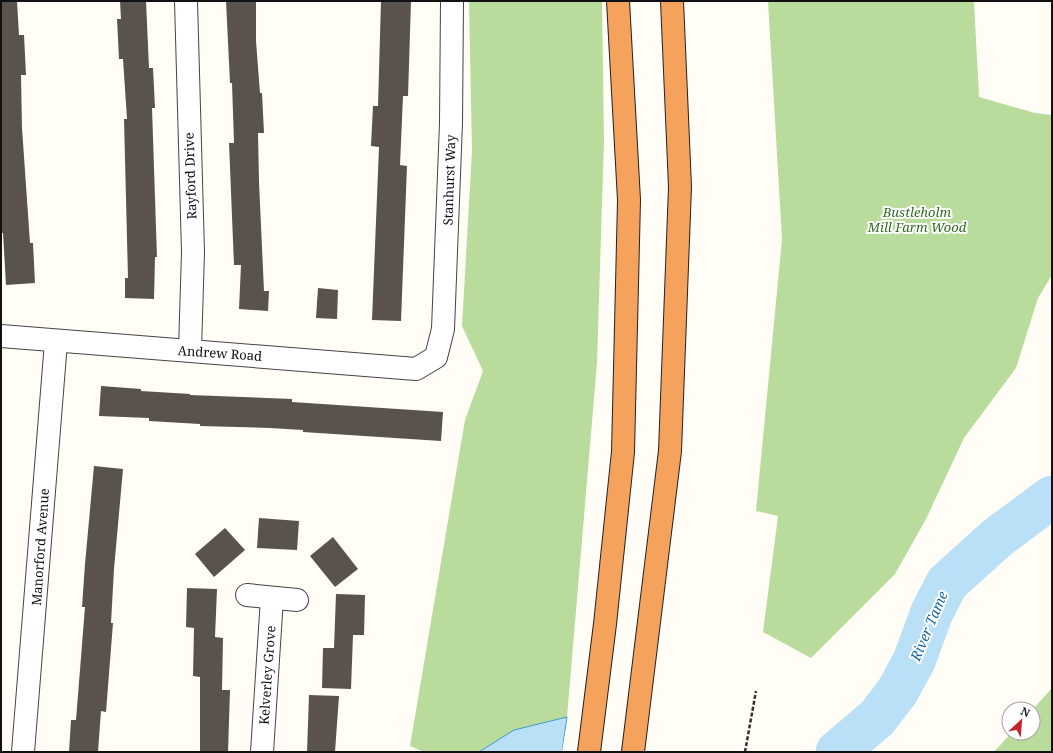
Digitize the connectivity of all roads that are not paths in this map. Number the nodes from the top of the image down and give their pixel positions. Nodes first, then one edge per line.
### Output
1 (186, 1) edge
2 (452, 1) edge
3 (618, 1) edge
4 (672, 1) edge
5 (1, 336) edge
6 (56, 342) junction
7 (190, 350) junction
8 (436, 357) joint
9 (247, 595) dead end
10 (272, 598) junction
11 (297, 600) dead end
12 (22, 752) edge
13 (262, 752) edge
14 (589, 752) edge
15 (633, 752) edge

1 - 7 street, Rayford Drive
2 - 8 street, Stanhurst Way
3 - 14 highway
4 - 15 highway
5 - 6 street, Andrew Road
6 - 7 street, Andrew Road
6 - 12 street, Manorford Avenue
7 - 8 street, Andrew Road
9 - 10 street
10 - 11 street
10 - 13 street, Kelverley Grove

